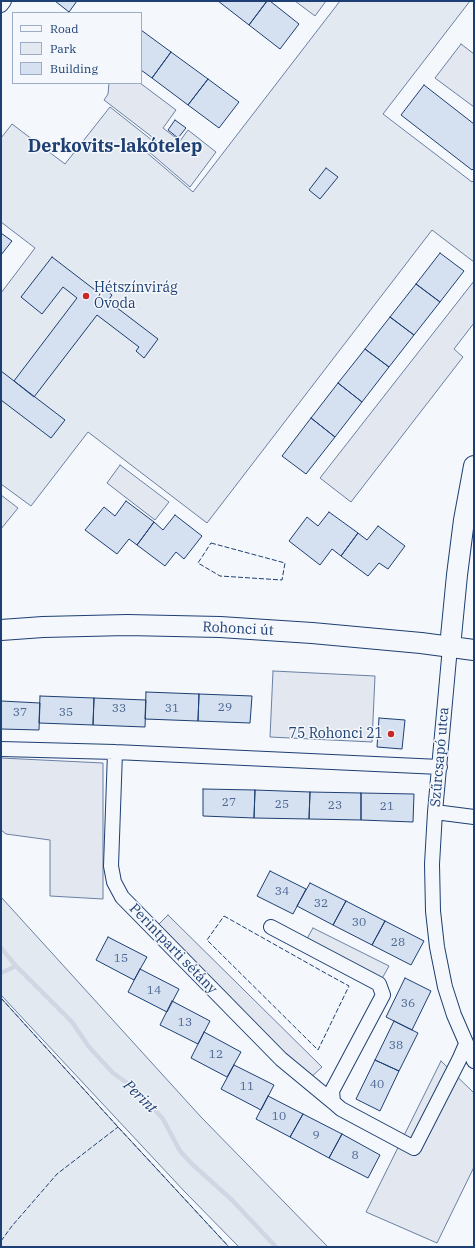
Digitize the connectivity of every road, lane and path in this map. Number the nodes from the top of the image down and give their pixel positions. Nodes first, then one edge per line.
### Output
1 (4, 1) edge
2 (1, 5) edge
3 (474, 466) edge
4 (1, 630) edge
5 (450, 647) junction
6 (474, 650) edge
7 (1, 749) edge
8 (115, 752) junction
9 (440, 767) junction
10 (435, 812) junction
11 (474, 817) edge
12 (271, 927) dead end
13 (466, 1044) junction
14 (474, 1061) edge
15 (333, 1102) junction

1 - 2 street
3 - 5 main road, Szűrcsapó utca
4 - 5 main road, Rohonci út
5 - 6 main road, Rohonci út
5 - 9 street, Szűrcsapó utca
7 - 8 street
8 - 9 street
8 - 15 street, Perintparti sétány
9 - 10 street, Szűrcsapó utca
10 - 11 street
10 - 13 street, Szűrcsapó utca
12 - 15 street
13 - 14 street, Szűrcsapó utca
13 - 15 street

